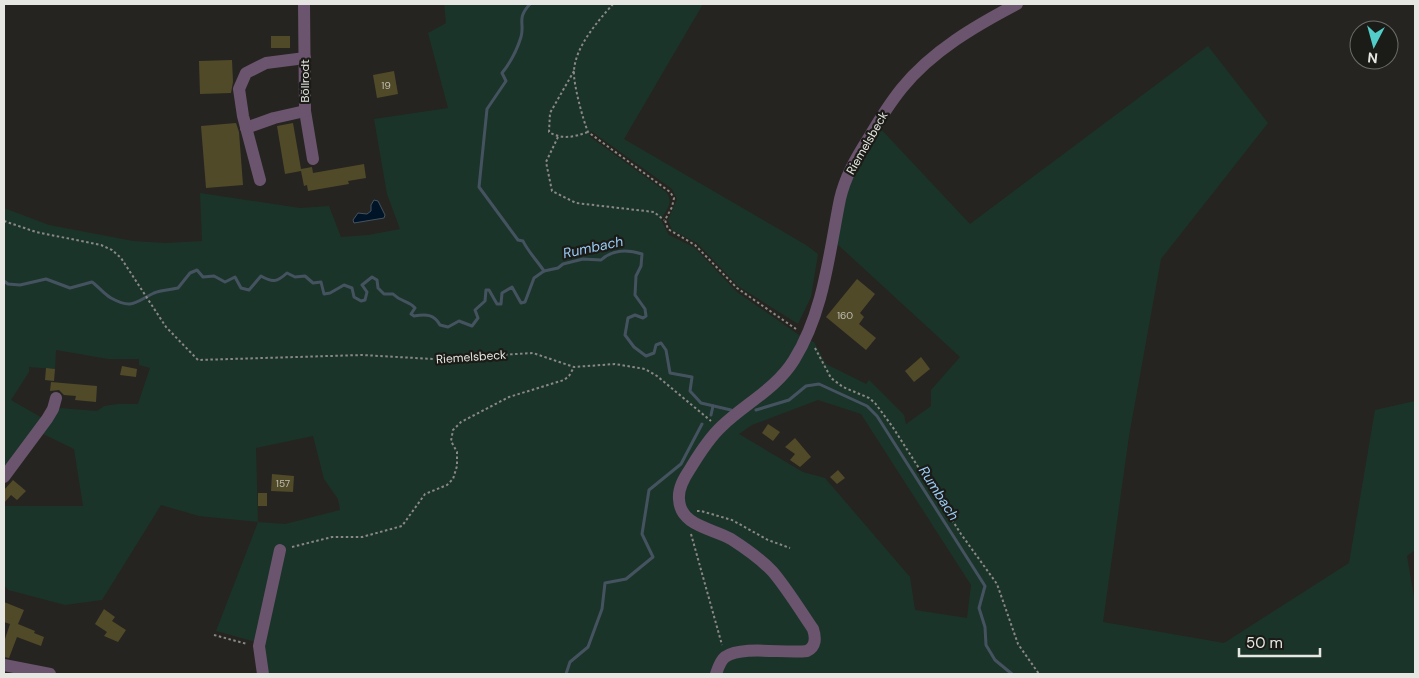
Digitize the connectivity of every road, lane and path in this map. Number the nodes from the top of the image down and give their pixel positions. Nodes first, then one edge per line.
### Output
1 (304, 4) edge
2 (612, 4) edge
3 (1017, 4) edge
4 (305, 58) junction
5 (574, 71) junction
6 (305, 111) junction
7 (246, 128) junction
8 (588, 132) junction
9 (558, 137) junction
10 (312, 159) dead end
11 (260, 180) dead end
12 (665, 220) junction
13 (4, 221) edge
14 (807, 336) junction
15 (574, 367) junction
16 (56, 398) dead end
17 (722, 426) junction
18 (4, 476) edge
19 (685, 516) junction
20 (790, 548) dead end
21 (280, 550) joint
22 (214, 635) dead end
23 (259, 646) junction
24 (726, 657) junction
25 (4, 664) edge
26 (50, 674) edge
27 (263, 674) edge
28 (716, 674) edge
29 (1039, 674) edge

1 - 4 street, Böllrodt
2 - 5 path
3 - 14 street, Riemelsbeck
4 - 6 street, Böllrodt
4 - 7 street
5 - 8 path
5 - 9 path
6 - 7 street
6 - 10 street, Böllrodt
7 - 11 street
8 - 9 path
8 - 12 path
9 - 12 path
12 - 14 path
13 - 15 path, Riemelsbeck
14 - 17 street, Riemelsbeck
14 - 29 path
15 - 17 path, Riemelsbeck
15 - 21 path
16 - 18 street
17 - 19 street, Riemelsbeck
19 - 20 path
19 - 24 path
19 - 24 street
21 - 23 street
22 - 23 path
23 - 27 street
24 - 28 street
25 - 26 street

